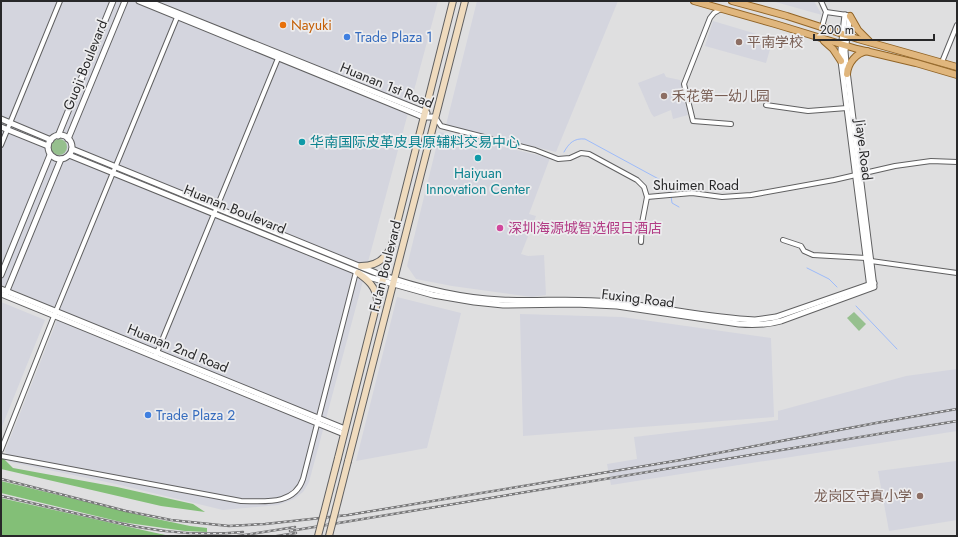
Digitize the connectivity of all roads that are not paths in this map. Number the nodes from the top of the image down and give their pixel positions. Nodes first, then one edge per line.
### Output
1 (60, 1) edge
2 (113, 1) edge
3 (125, 1) edge
4 (139, 1) edge
5 (148, 1) edge
6 (452, 1) edge
7 (465, 1) edge
8 (694, 1) edge
9 (732, 1) edge
10 (820, 1) edge
11 (706, 4) junction
12 (722, 9) junction
13 (826, 12) junction
14 (178, 15) junction
15 (848, 16) junction
16 (710, 18) junction
17 (806, 22) junction
18 (957, 25) edge
19 (822, 27) junction
20 (803, 32) junction
21 (845, 35) junction
22 (815, 36) junction
23 (874, 43) junction
24 (844, 45) junction
25 (887, 47) junction
26 (867, 51) junction
27 (279, 56) junction
28 (885, 56) junction
29 (841, 61) junction
30 (942, 62) junction
31 (957, 67) edge
32 (847, 74) junction
33 (957, 75) edge
34 (429, 95) junction
35 (440, 98) junction
36 (766, 106) dead end
37 (847, 108) junction
38 (424, 115) junction
39 (435, 117) junction
40 (1, 120) edge
41 (10, 123) junction
42 (731, 124) dead end
43 (1, 127) edge
44 (7, 129) junction
45 (58, 136) junction
46 (418, 137) junction
47 (68, 139) junction
48 (430, 139) junction
49 (51, 140) junction
50 (1, 145) edge
51 (48, 146) junction
52 (72, 149) junction
53 (50, 154) junction
54 (69, 154) junction
55 (61, 159) junction
56 (957, 162) edge
57 (116, 166) junction
58 (113, 172) junction
59 (858, 175) junction
60 (647, 197) junction
61 (217, 208) junction
62 (214, 214) junction
63 (398, 221) junction
64 (408, 223) junction
65 (783, 240) dead end
66 (640, 242) dead end
67 (391, 247) junction
68 (866, 258) junction
69 (871, 261) junction
70 (358, 270) junction
71 (957, 273) edge
72 (1, 275) edge
73 (383, 278) junction
74 (394, 282) junction
75 (872, 286) junction
76 (1, 289) edge
77 (4, 294) edge
78 (376, 305) junction
79 (55, 314) junction
80 (372, 324) junction
81 (382, 327) junction
82 (157, 355) junction
83 (319, 421) junction
84 (345, 432) junction
85 (1, 450) edge
86 (1, 456) edge
87 (318, 536) edge
88 (329, 536) edge

1 - 41 street
2 - 45 street, Guoji Boulevard
3 - 47 street, Guoji Boulevard
4 - 14 street, Huanan 1st Road
5 - 14 street, Huanan 1st Road
6 - 34 main road, Fu'an Boulevard
7 - 35 main road, Fu'an Boulevard
8 - 11 main road
9 - 17 main road
10 - 13 street
11 - 12 main road
11 - 16 street
12 - 16 street
12 - 20 main road
13 - 15 street
13 - 19 street
14 - 27 street, Huanan 1st Road
14 - 57 street
15 - 21 street, Jiaye Road
15 - 23 main road
16 - 42 street
17 - 19 main road
17 - 20 main road
18 - 30 street
19 - 21 main road
20 - 22 main road
21 - 23 main road
21 - 24 street, Jiaye Road
22 - 24 main road
22 - 29 main road
23 - 25 main road
24 - 26 main road
24 - 29 street, Jiaye Road
24 - 32 street, Jiaye Road
25 - 28 main road
25 - 30 main road
26 - 28 main road
26 - 32 main road
27 - 38 street, Huanan 1st Road
27 - 61 street
28 - 33 main road
29 - 37 street, Jiaye Road
30 - 31 main road
32 - 59 street, Jiaye Road
34 - 35 main road
34 - 38 main road, Fu'an Boulevard
35 - 39 main road, Fu'an Boulevard
36 - 37 street
37 - 59 street, Jiaye Road
38 - 39 street, Huanan 1st Road
38 - 46 main road, Fu'an Boulevard
39 - 48 main road, Fu'an Boulevard
39 - 60 street, Shuimen Road
40 - 41 street
41 - 44 street
41 - 49 street
43 - 44 street
44 - 50 street
44 - 51 street
45 - 47 street
45 - 49 street
46 - 48 main road
46 - 63 main road, Fu'an Boulevard
47 - 52 street
48 - 64 main road, Fu'an Boulevard
49 - 51 street
51 - 53 street
52 - 54 street
52 - 57 street, Huanan Boulevard
53 - 55 street
53 - 72 street
54 - 55 street
54 - 58 street, Huanan Boulevard
55 - 77 street
56 - 59 street, Shuimen Road
57 - 58 street
57 - 61 street, Huanan Boulevard
58 - 62 street, Huanan Boulevard
58 - 79 street
59 - 60 street, Shuimen Road
59 - 68 street, Jiaye Road
59 - 69 street, Jiaye Road
60 - 66 street
61 - 62 street
61 - 70 street, Huanan Boulevard
62 - 70 street, Huanan Boulevard
62 - 82 street
63 - 64 main road
63 - 67 main road, Fu'an Boulevard
64 - 74 main road, Fu'an Boulevard
65 - 68 street
67 - 70 main road
67 - 73 main road, Fu'an Boulevard
68 - 75 street, Jiaye Road
69 - 71 street
69 - 75 street, Jiaye Road
70 - 73 street, Huanan Boulevard
70 - 78 main road
70 - 83 street
73 - 74 street, Huanan Boulevard
73 - 78 main road, Fu'an Boulevard
74 - 75 street, Fuxing Road
74 - 81 main road, Fu'an Boulevard
76 - 77 street, Huanan 2nd Road
77 - 79 street, Huanan 2nd Road
78 - 80 main road, Fu'an Boulevard
79 - 82 street, Huanan 2nd Road
79 - 85 street
80 - 81 main road
80 - 84 main road, Fu'an Boulevard
81 - 88 main road, Fu'an Boulevard, bridge
82 - 83 street, Huanan 2nd Road
83 - 84 street, Huanan 2nd Road
83 - 86 street
84 - 87 main road, Fu'an Boulevard, bridge

